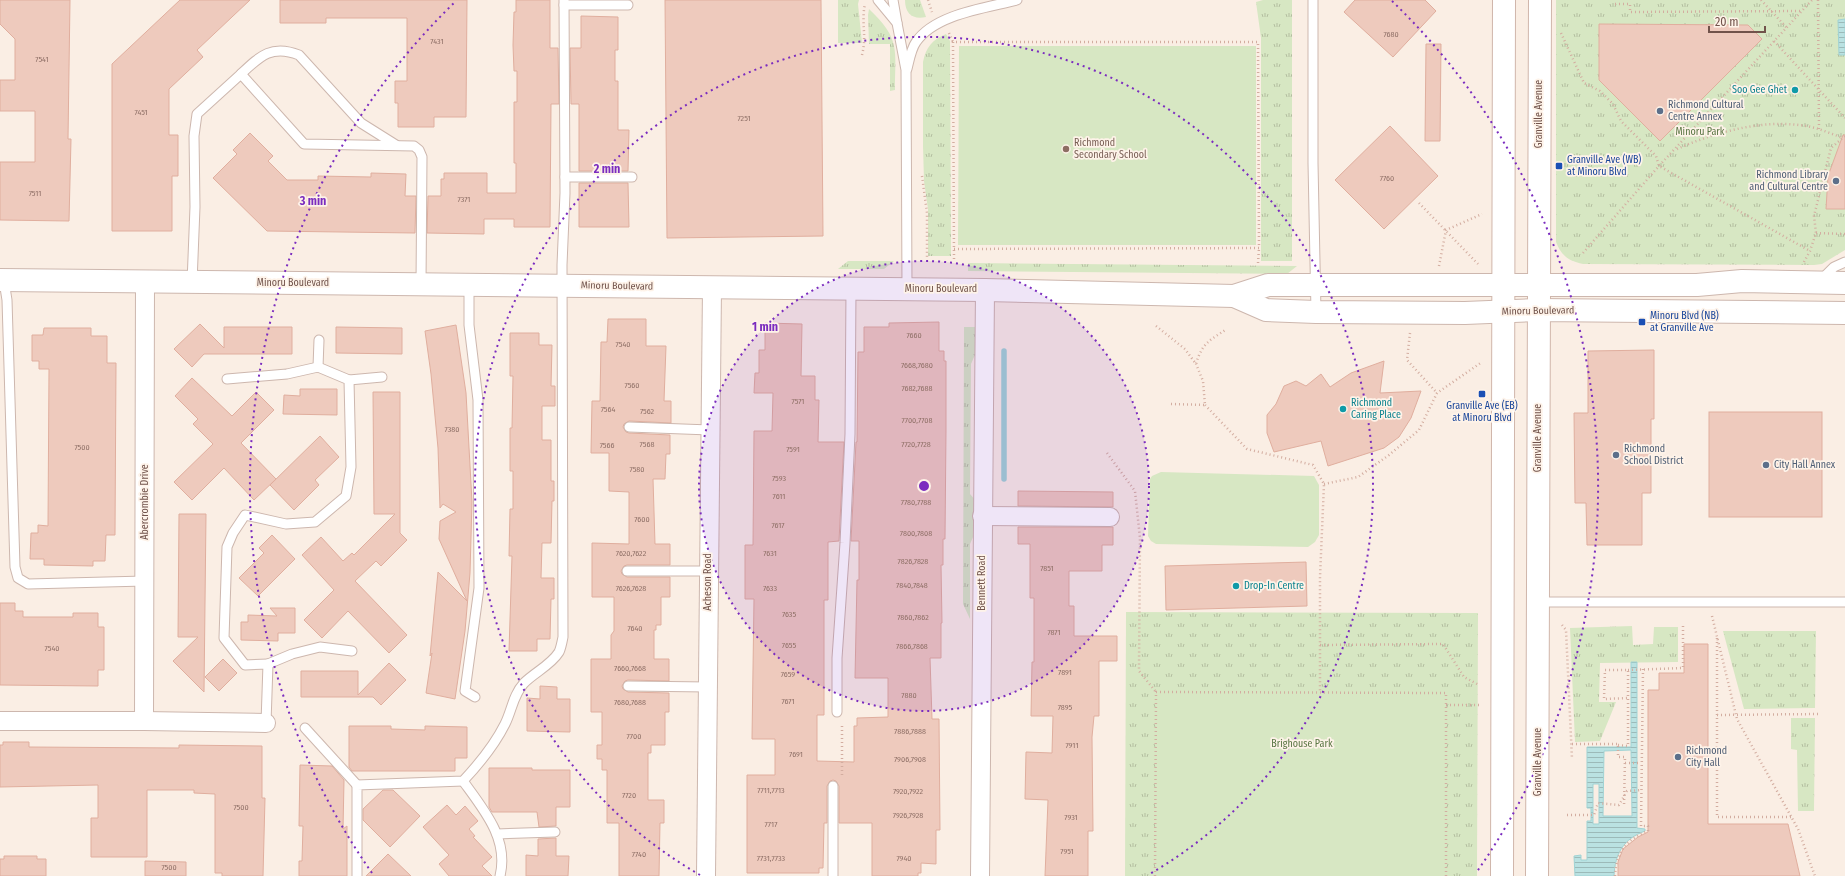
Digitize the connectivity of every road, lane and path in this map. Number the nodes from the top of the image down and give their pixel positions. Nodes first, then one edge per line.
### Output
1 (878, 0) edge
2 (893, 0) edge
3 (928, 0) edge
4 (1017, 0) edge
5 (1313, 0) edge
6 (1504, 0) edge
7 (1540, 0) edge
8 (1761, 0) edge
9 (1812, 0) edge
10 (1818, 0) edge
11 (564, 2) edge
12 (865, 4) dead end
13 (1615, 4) dead end
14 (628, 5) dead end
15 (1802, 11) junction
16 (1772, 12) junction
17 (933, 14) dead end
18 (897, 23) junction
19 (1559, 28) dead end
20 (1787, 28) junction
21 (944, 32) dead end
22 (953, 42) junction
23 (1774, 42) junction
24 (862, 55) dead end
25 (906, 70) junction
26 (241, 74) junction
27 (1819, 90) junction
28 (1845, 118) edge
29 (1819, 130) junction
30 (1844, 137) edge
31 (396, 145) junction
32 (1674, 150) junction
33 (1659, 166) junction
34 (921, 170) dead end
35 (564, 177) junction
36 (632, 177) dead end
37 (1419, 203) dead end
38 (1482, 214) dead end
39 (1446, 230) junction
40 (1816, 233) junction
41 (1845, 234) edge
42 (1259, 248) junction
43 (954, 249) junction
44 (1810, 251) junction
45 (1583, 253) dead end
46 (927, 259) dead end
47 (954, 259) dead end
48 (1804, 262) dead end
49 (1845, 262) edge
50 (1258, 263) dead end
51 (1479, 265) dead end
52 (1438, 273) dead end
53 (2, 280) edge
54 (145, 282) junction
55 (1819, 282) junction
56 (192, 283) junction
57 (1845, 283) edge
58 (422, 284) junction
59 (469, 285) junction
60 (1316, 285) junction
61 (562, 286) junction
62 (1503, 286) junction
63 (1538, 286) junction
64 (712, 288) junction
65 (851, 288) junction
66 (907, 289) junction
67 (985, 290) junction
68 (1234, 296) junction
69 (1538, 310) junction
70 (1316, 312) junction
71 (1503, 312) junction
72 (1845, 313) edge
73 (1156, 326) dead end
74 (1227, 329) dead end
75 (1411, 331) dead end
76 (319, 340) dead end
77 (1482, 362) dead end
78 (1196, 364) junction
79 (318, 367) junction
80 (382, 377) dead end
81 (228, 379) dead end
82 (349, 380) junction
83 (1437, 393) junction
84 (1171, 404) dead end
85 (1205, 405) junction
86 (629, 427) dead end
87 (710, 430) junction
88 (1107, 453) dead end
89 (1324, 484) junction
90 (982, 516) junction
91 (1110, 517) dead end
92 (627, 571) dead end
93 (708, 571) junction
94 (145, 581) junction
95 (1539, 602) junction
96 (1709, 602) junction
97 (1845, 602) edge
98 (1682, 624) dead end
99 (1562, 625) dead end
100 (1717, 633) junction
101 (1320, 645) junction
102 (352, 651) dead end
103 (268, 664) junction
104 (1642, 669) junction
105 (1630, 670) junction
106 (1480, 685) dead end
107 (628, 686) dead end
108 (708, 687) junction
109 (1156, 692) junction
110 (1320, 693) junction
111 (475, 697) dead end
112 (1628, 698) junction
113 (1446, 705) junction
114 (1480, 705) dead end
115 (837, 712) joint
116 (1819, 714) dead end
117 (1717, 715) junction
118 (1736, 715) junction
119 (0, 721) edge
120 (144, 721) junction
121 (266, 723) joint
122 (305, 728) dead end
123 (1572, 744) junction
124 (1618, 745) junction
125 (1572, 759) dead end
126 (1625, 763) junction
127 (1639, 763) junction
128 (463, 781) junction
129 (357, 785) junction
130 (833, 786) joint
131 (1641, 790) junction
132 (1624, 794) junction
133 (1624, 807) dead end
134 (1567, 815) dead end
135 (1791, 817) junction
136 (555, 832) dead end
137 (497, 834) junction
138 (357, 876) edge
139 (500, 876) edge
140 (706, 876) edge
141 (833, 876) edge
142 (980, 876) edge
143 (1155, 876) edge
144 (1446, 876) edge
145 (1502, 876) edge
146 (1537, 876) edge
147 (1615, 876) edge
148 (1815, 876) edge

1 - 18 lane
2 - 18 lane
3 - 17 path
4 - 25 lane
5 - 60 lane
6 - 62 street
7 - 63 street, Granville Avenue
8 - 16 path
9 - 15 path
10 - 27 path
11 - 14 lane
11 - 35 lane
12 - 24 path
13 - 16 path
15 - 16 path
15 - 20 path
16 - 20 path
18 - 25 lane
19 - 33 path
20 - 23 path
21 - 22 path
22 - 42 path
22 - 43 path
23 - 27 path
23 - 32 path
25 - 66 lane
26 - 31 lane
26 - 31 lane
26 - 56 lane
27 - 28 path
27 - 29 path
29 - 30 path
29 - 32 path
30 - 40 path
31 - 58 lane
32 - 33 path
33 - 44 path
33 - 45 path
34 - 46 path
35 - 36 lane
35 - 61 lane
37 - 39 path
38 - 39 path
39 - 51 path
39 - 52 path
40 - 41 path
40 - 44 path
42 - 43 path
42 - 50 path
43 - 47 path
44 - 48 path
49 - 55 lane
53 - 54 street, Minoru Boulevard
53 - 94 lane
54 - 56 street, Minoru Boulevard
54 - 94 street, Abercrombie Drive
55 - 57 street, Minoru Boulevard
55 - 63 street, Minoru Boulevard
56 - 58 street, Minoru Boulevard
58 - 59 street, Minoru Boulevard
59 - 61 street, Minoru Boulevard
59 - 111 lane
60 - 62 street, Minoru Boulevard
60 - 68 street, Minoru Boulevard
60 - 70 lane
61 - 64 street, Minoru Boulevard
61 - 128 lane
62 - 63 street, Minoru Boulevard
62 - 71 street
63 - 69 street, Granville Avenue
64 - 65 street, Minoru Boulevard
64 - 87 street, Acheson Road
65 - 66 street, Minoru Boulevard
65 - 115 lane
66 - 67 street, Minoru Boulevard
67 - 68 street, Minoru Boulevard
67 - 90 street, Bennett Road
68 - 70 street, Minoru Boulevard
69 - 71 street, Minoru Boulevard
69 - 72 street, Minoru Boulevard
69 - 95 street, Granville Avenue
70 - 71 street, Minoru Boulevard
71 - 145 street
73 - 78 path
74 - 78 path
75 - 83 path
76 - 79 lane
77 - 83 path
78 - 85 path
79 - 81 lane
79 - 82 lane
80 - 82 lane
82 - 103 lane
83 - 89 path
84 - 85 path
85 - 89 path
86 - 87 lane
87 - 93 street, Acheson Road
88 - 109 path
89 - 101 path
90 - 91 street
90 - 142 street, Bennett Road
92 - 93 lane
93 - 108 street, Acheson Road
94 - 120 street, Abercrombie Drive
95 - 96 lane
95 - 146 street, Granville Avenue
96 - 97 lane
96 - 100 path
98 - 104 path
99 - 123 path
100 - 117 path
100 - 118 path
101 - 106 path
101 - 110 path
102 - 103 lane
103 - 121 lane
104 - 105 path
104 - 127 path
105 - 112 path
105 - 112 path
107 - 108 lane
108 - 140 street, Acheson Road
109 - 110 path
109 - 143 path
110 - 113 path
112 - 124 path
113 - 114 path
113 - 144 path
115 - 130 path
116 - 118 path
117 - 118 path
117 - 135 path
118 - 135 path
119 - 120 street
120 - 121 street
122 - 129 lane
123 - 124 path
123 - 125 path
124 - 126 path
126 - 127 path
126 - 132 path
127 - 131 path
128 - 129 lane
128 - 137 lane
129 - 138 lane
130 - 141 lane
131 - 132 path
131 - 147 path
132 - 133 path
132 - 134 path
135 - 148 path
136 - 137 lane
137 - 139 lane

